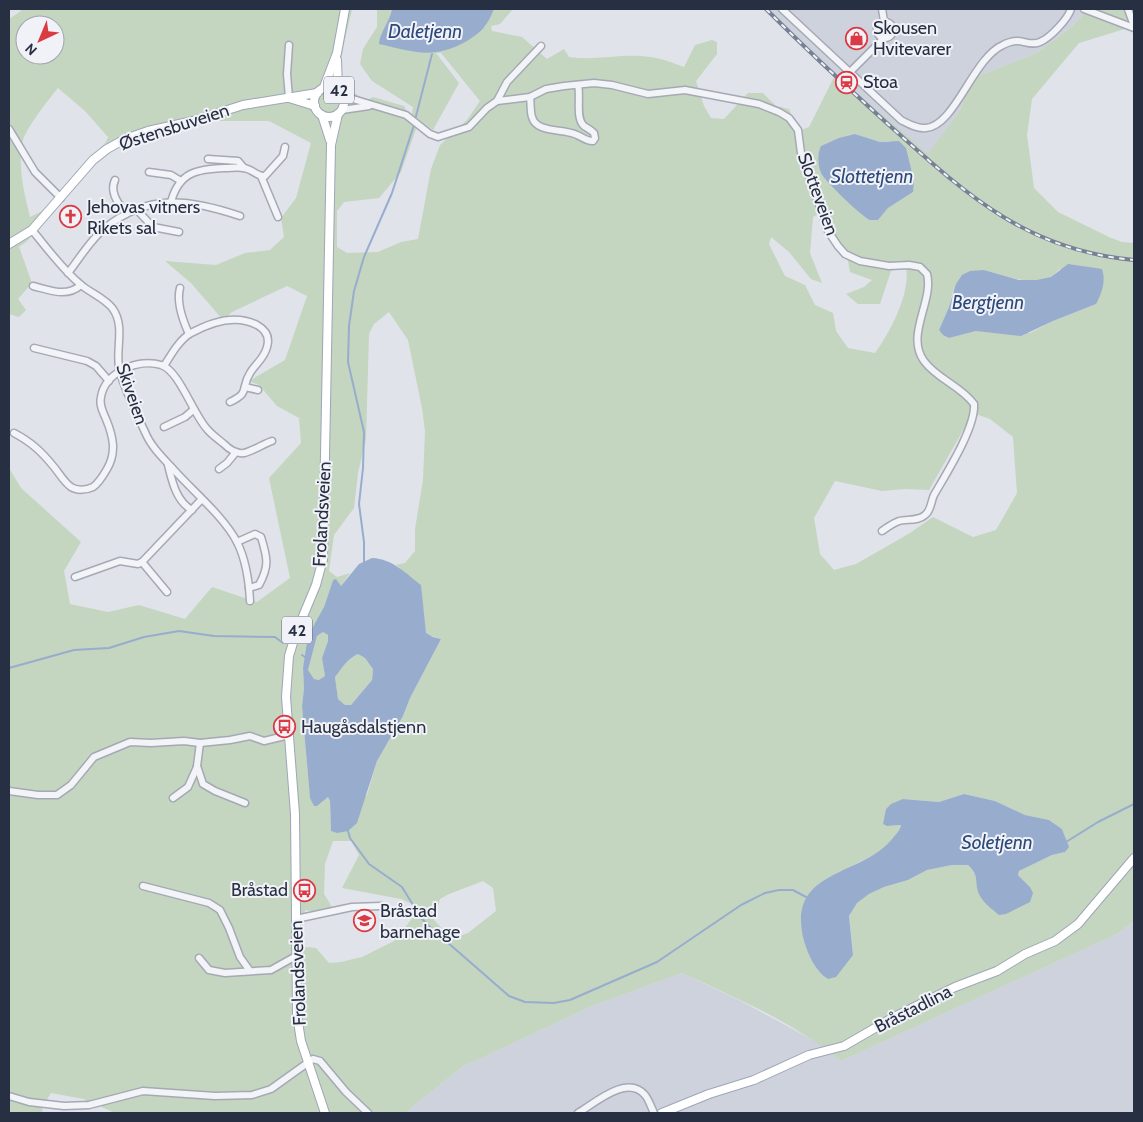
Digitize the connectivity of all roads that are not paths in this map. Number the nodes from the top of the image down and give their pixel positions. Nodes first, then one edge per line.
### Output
1 (345, 9) edge
2 (782, 9) edge
3 (882, 9) edge
4 (1071, 9) edge
5 (1084, 9) edge
6 (1128, 9) edge
7 (884, 21) junction
8 (1134, 27) edge
9 (884, 38) junction
10 (289, 45) dead end
11 (541, 46) dead end
12 (337, 53) junction
13 (849, 73) junction
14 (578, 85) junction
15 (324, 87) junction
16 (317, 93) junction
17 (341, 93) junction
18 (530, 97) junction
19 (289, 98) junction
20 (497, 101) junction
21 (315, 106) junction
22 (373, 106) junction
23 (340, 112) junction
24 (322, 115) junction
25 (9, 129) edge
26 (331, 145) junction
27 (285, 147) dead end
28 (208, 159) dead end
29 (244, 168) junction
30 (149, 172) dead end
31 (262, 176) junction
32 (115, 180) dead end
33 (181, 182) junction
34 (61, 198) junction
35 (172, 202) junction
36 (136, 209) junction
37 (126, 214) junction
38 (240, 216) dead end
39 (278, 217) dead end
40 (32, 230) junction
41 (179, 232) dead end
42 (9, 244) edge
43 (68, 272) junction
44 (81, 285) junction
45 (33, 286) dead end
46 (180, 288) dead end
47 (189, 334) junction
48 (34, 348) dead end
49 (164, 366) junction
50 (120, 371) junction
51 (109, 381) junction
52 (245, 387) junction
53 (258, 390) dead end
54 (230, 402) dead end
55 (193, 410) junction
56 (164, 426) dead end
57 (14, 433) dead end
58 (272, 441) dead end
59 (236, 452) junction
60 (167, 463) junction
61 (219, 470) dead end
62 (201, 500) junction
63 (192, 510) junction
64 (882, 531) dead end
65 (237, 542) junction
66 (142, 562) junction
67 (75, 578) dead end
68 (249, 588) junction
69 (167, 592) dead end
70 (250, 601) dead end
71 (289, 735) junction
72 (200, 743) junction
73 (197, 766) junction
74 (9, 791) edge
75 (173, 798) dead end
76 (245, 803) dead end
77 (1134, 858) edge
78 (143, 886) dead end
79 (381, 906) dead end
80 (296, 919) junction
81 (296, 956) junction
82 (199, 958) dead end
83 (250, 971) junction
84 (307, 1063) junction
85 (9, 1096) edge
86 (325, 1113) edge
87 (368, 1113) edge
88 (578, 1113) edge
89 (654, 1113) edge
90 (662, 1113) edge

1 - 12 main road, 42
2 - 13 street
3 - 7 street
4 - 13 street
5 - 8 street
6 - 8 street
7 - 9 street
7 - 9 street
9 - 13 street
10 - 19 street
11 - 20 street
12 - 15 main road, 42
12 - 17 main road, 42
14 - 18 street, Slotteveien
14 - 18 street
14 - 64 street, Slotteveien
15 - 16 main road, 42
15 - 17 main road, 42
16 - 19 main road, Østensbuveien
16 - 21 main road, 42
17 - 22 street
17 - 23 main road, 42
18 - 20 street, Slotteveien
19 - 21 main road, Østensbuveien
19 - 34 main road, Østensbuveien
20 - 22 street
21 - 24 main road, 42
22 - 23 street
23 - 24 main road, 42
23 - 26 main road, Frolandsveien / 42
24 - 26 main road, Frolandsveien / 42
25 - 34 street
26 - 71 main road, Frolandsveien / 42
27 - 31 street
28 - 29 street
29 - 31 street
29 - 33 street
30 - 33 street
31 - 39 street
32 - 37 street
33 - 35 street
34 - 40 main road, Østensbuveien
35 - 36 street
35 - 38 street
36 - 37 street
36 - 41 street
37 - 43 street
40 - 42 main road, Østensbuveien
40 - 43 street, Skiveien
43 - 44 street, Skiveien
44 - 45 street
44 - 50 street, Skiveien
46 - 47 street
47 - 49 street
47 - 52 street
48 - 51 street
49 - 50 street
49 - 55 street
50 - 51 street
50 - 60 street, Skiveien
51 - 57 street
52 - 53 street
52 - 54 street
55 - 56 street
55 - 59 street
58 - 59 street
59 - 61 street
60 - 62 street, Skiveien
60 - 63 street
62 - 63 street
62 - 65 street, Skiveien
63 - 66 street
65 - 68 street, Skiveien
65 - 68 street
66 - 67 street
66 - 69 street
68 - 70 street, Skiveien
71 - 72 street
71 - 80 main road, Frolandsveien / 42
72 - 73 street
72 - 74 street
73 - 75 street
73 - 76 street
77 - 90 main road, Bråstadlina
78 - 83 street
79 - 80 street
80 - 81 main road, Frolandsveien / 42
81 - 83 street
81 - 84 main road, Frolandsveien / 42
82 - 83 street
84 - 85 street
84 - 86 main road, Frolandsveien / 42
84 - 87 street
88 - 89 street

